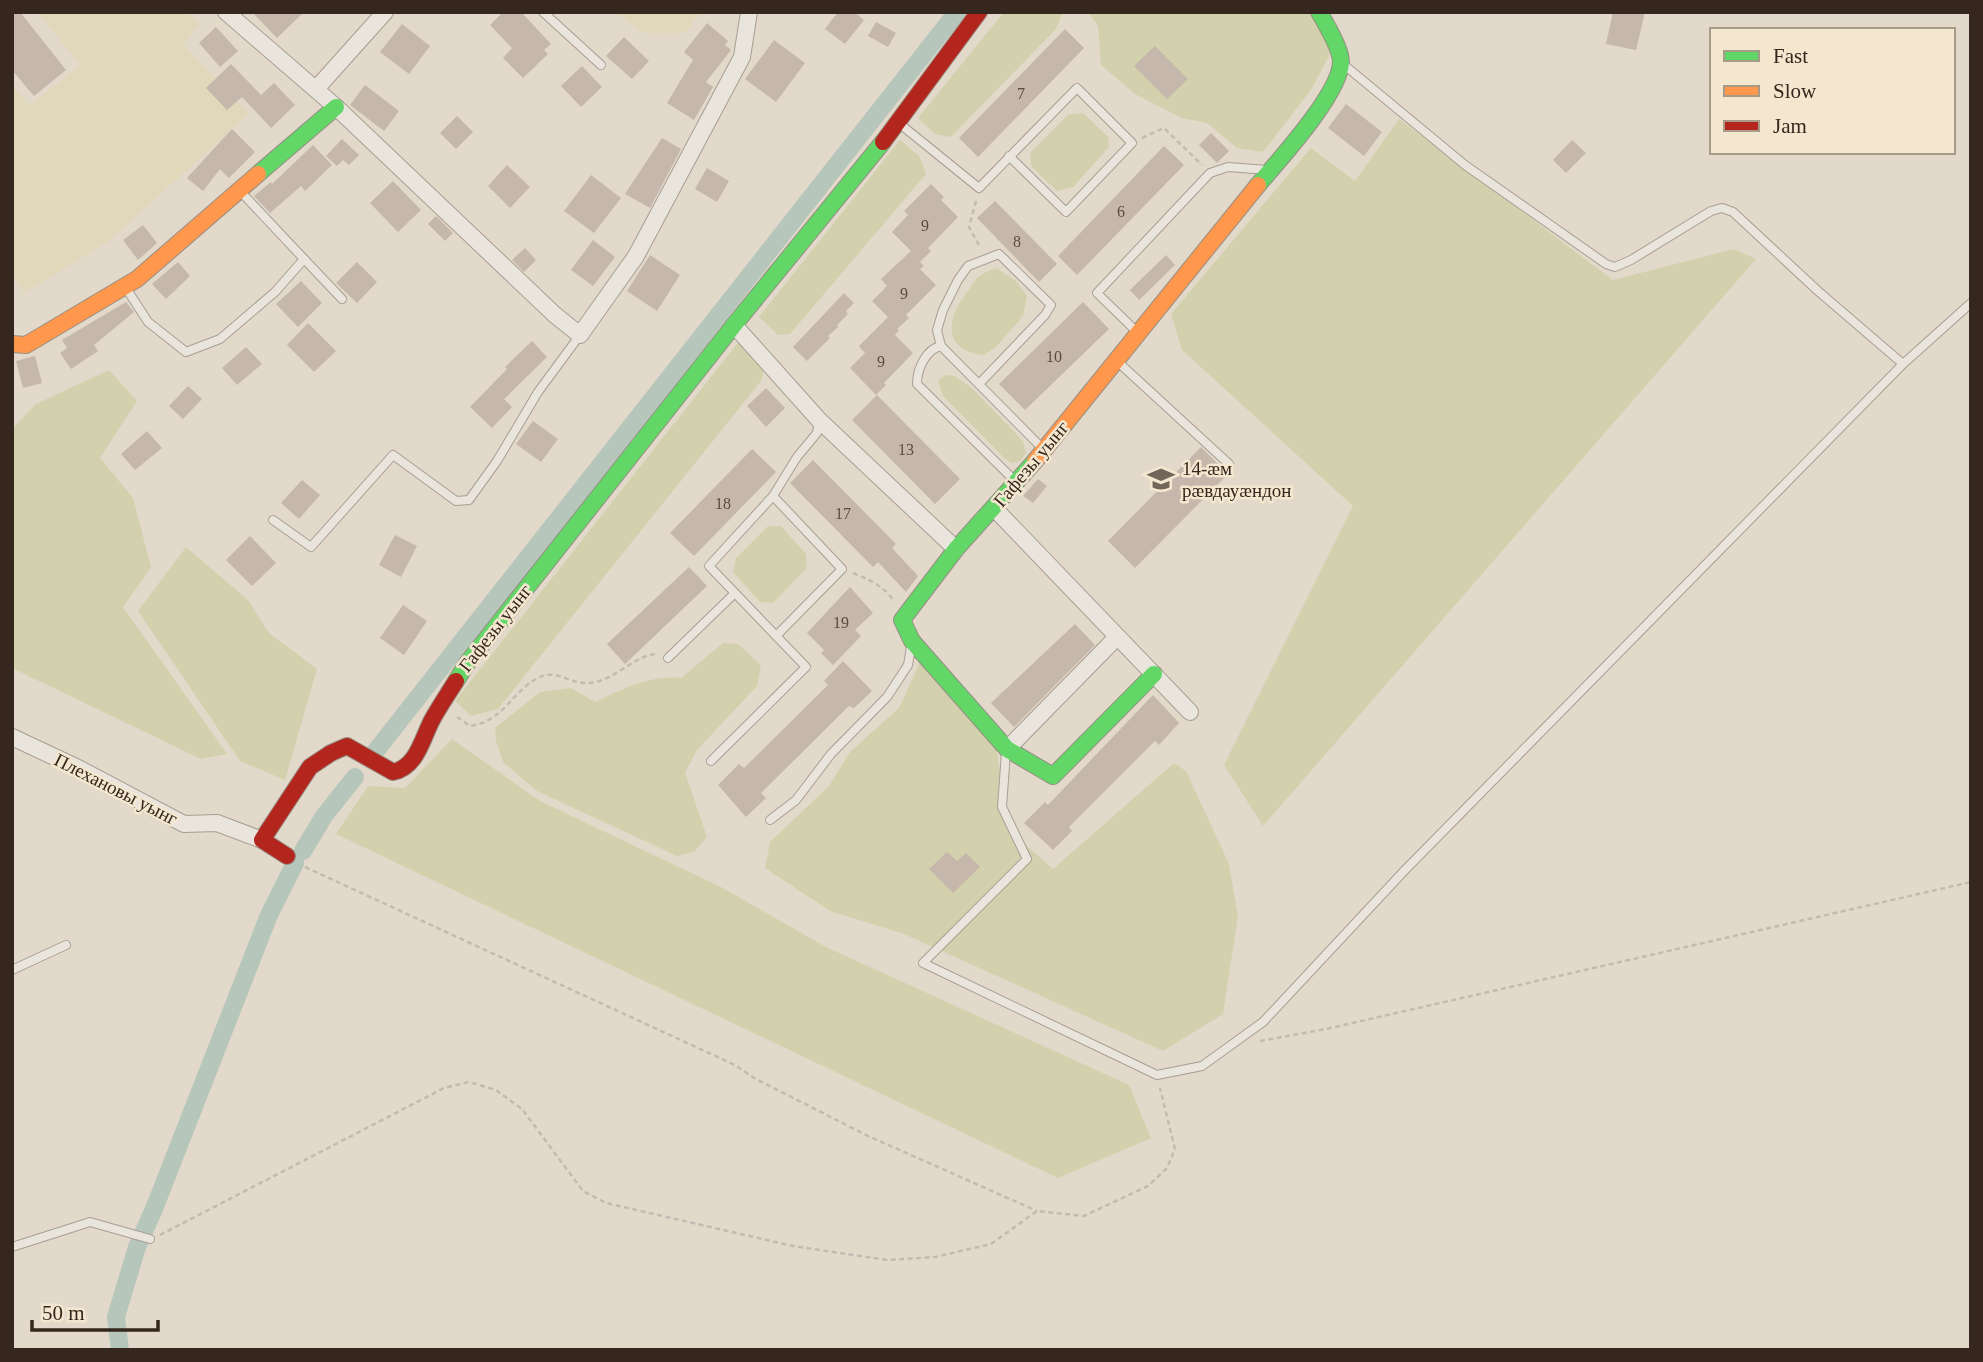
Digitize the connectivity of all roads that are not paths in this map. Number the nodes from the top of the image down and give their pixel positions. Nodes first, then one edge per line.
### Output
1 (226, 12) edge
2 (385, 12) edge
3 (543, 12) edge
4 (749, 12) edge
5 (979, 12) edge
6 (1319, 12) edge
7 (1341, 62) junction
8 (601, 65) dead end
9 (316, 89) junction
10 (336, 107) junction
11 (898, 123) junction
12 (1009, 156) junction
13 (1270, 170) junction
14 (239, 191) junction
15 (304, 259) junction
16 (124, 286) junction
17 (342, 299) dead end
18 (1971, 303) edge
19 (734, 325) junction
20 (1137, 333) junction
21 (580, 335) junction
22 (12, 344) edge
23 (941, 346) junction
24 (1115, 360) junction
25 (1903, 364) junction
26 (979, 384) junction
27 (819, 419) junction
28 (1045, 451) junction
29 (1229, 464) dead end
30 (1016, 483) junction
31 (773, 496) junction
32 (994, 508) junction
33 (273, 520) dead end
34 (956, 549) junction
35 (735, 593) junction
36 (776, 636) junction
37 (1118, 637) junction
38 (912, 641) junction
39 (668, 658) road end
40 (1154, 674) junction
41 (1190, 712) dead end
42 (12, 737) edge
43 (1007, 749) junction
44 (711, 761) dead end
45 (770, 820) dead end
46 (262, 840) junction
47 (287, 856) dead end
48 (66, 944) dead end
49 (12, 970) edge
50 (150, 1239) road end
51 (12, 1247) edge

1 - 9 street
2 - 9 street
3 - 8 lane
4 - 21 street
5 - 11 street, Гафезы уынг
6 - 7 street
7 - 13 street, Гафезы уынг
7 - 25 lane
9 - 10 street
10 - 14 street
10 - 21 street
11 - 12 lane
11 - 19 street, Гафезы уынг
12 - 12 lane
13 - 20 street, Гафезы уынг
13 - 20 lane
14 - 15 lane
14 - 16 street
15 - 16 lane
15 - 17 lane
16 - 22 street
18 - 25 lane
19 - 27 street
19 - 46 street, Гафезы уынг
20 - 24 street, Гафезы уынг
21 - 33 lane
23 - 26 lane
23 - 26 lane
23 - 30 lane
24 - 28 street, Гафезы уынг
24 - 29 lane
25 - 43 lane
26 - 28 lane
27 - 31 lane
27 - 34 street
28 - 30 street, Гафезы уынг
30 - 32 street, Гафезы уынг
31 - 35 lane
31 - 36 lane
32 - 34 street, Гафезы уынг
32 - 37 street
34 - 38 street, Гафезы уынг
35 - 36 lane
35 - 39 lane
36 - 44 lane
37 - 40 street
37 - 43 street
38 - 43 street
38 - 45 lane
40 - 41 street
40 - 43 street
42 - 46 street, Плехановы уынг
46 - 47 street
48 - 49 lane
50 - 51 lane

